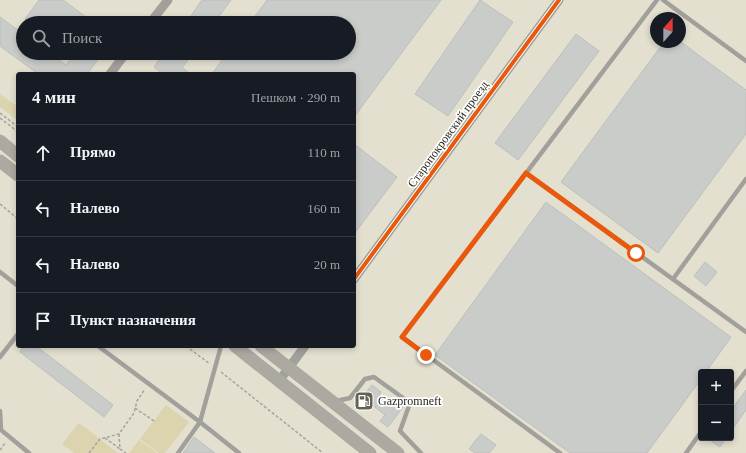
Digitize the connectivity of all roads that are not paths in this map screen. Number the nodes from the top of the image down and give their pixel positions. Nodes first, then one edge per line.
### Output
1 (168, 0) edge
2 (558, 0) edge
3 (657, 0) edge
4 (663, 0) edge
5 (155, 16) edge
6 (121, 60) edge
7 (746, 60) edge
8 (112, 72) edge
9 (0, 141) edge
10 (16, 154) edge
11 (0, 161) edge
12 (16, 173) edge
13 (526, 173) junction
14 (746, 180) edge
15 (0, 272) edge
16 (356, 276) edge
17 (673, 279) junction
18 (16, 284) edge
19 (746, 332) edge
20 (16, 337) edge
21 (101, 348) edge
22 (220, 348) edge
23 (237, 348) edge
24 (264, 348) edge
25 (304, 348) edge
26 (0, 357) edge
27 (289, 368) junction
28 (746, 371) edge
29 (279, 381) junction
30 (734, 387) edge
31 (332, 401) junction
32 (0, 411) edge
33 (200, 422) junction
34 (0, 431) edge
35 (698, 436) edge
36 (29, 453) edge
37 (178, 453) edge
38 (239, 453) edge
39 (370, 453) edge
40 (398, 453) edge
41 (421, 453) edge
42 (560, 453) edge
43 (686, 453) edge

1 - 5 street
2 - 16 street, Старопокровский проезд
3 - 13 lane
4 - 7 lane
6 - 8 street
9 - 10 main road
11 - 12 main road
13 - 17 lane
13 - 42 lane
14 - 17 lane
15 - 18 lane
17 - 19 lane
20 - 26 lane
21 - 33 lane
22 - 33 lane
23 - 29 main road
24 - 27 main road
25 - 27 street
27 - 29 street
27 - 31 main road
28 - 30 lane
29 - 39 main road
31 - 40 main road
31 - 41 lane
32 - 34 lane
33 - 37 lane
33 - 38 lane
34 - 36 lane
35 - 43 lane

